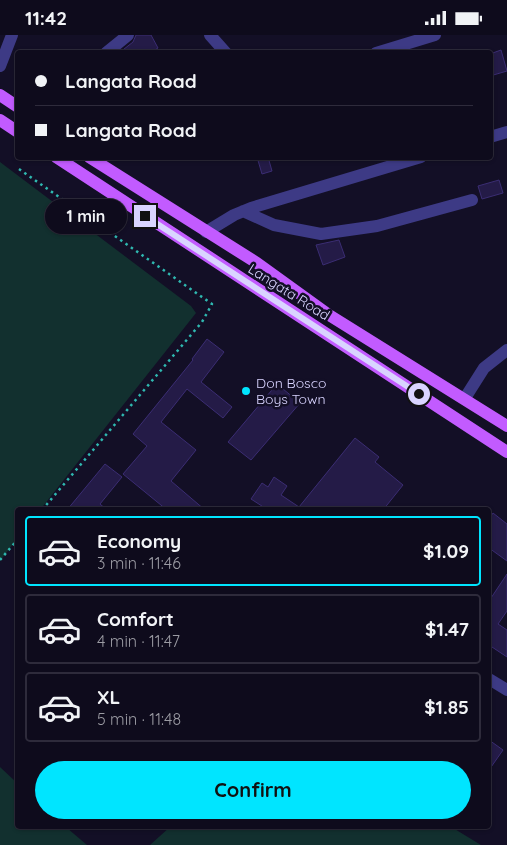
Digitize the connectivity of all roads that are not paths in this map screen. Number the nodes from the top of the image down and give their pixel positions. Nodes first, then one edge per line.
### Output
1 (12, 35) edge
2 (128, 35) edge
3 (210, 35) edge
4 (435, 35) edge
5 (110, 50) edge
6 (223, 50) edge
7 (386, 50) edge
8 (0, 66) edge
9 (0, 95) edge
10 (15, 105) edge
11 (0, 120) edge
12 (15, 130) edge
13 (507, 132) edge
14 (493, 136) edge
15 (61, 160) edge
16 (95, 160) edge
17 (411, 160) edge
18 (472, 201) dead end
19 (243, 211) junction
20 (206, 232) junction
21 (507, 350) edge
22 (465, 398) junction
23 (507, 426) edge
24 (507, 452) edge
25 (491, 680) edge
26 (507, 691) edge

1 - 8 street
2 - 5 street
3 - 6 street
4 - 7 street
9 - 10 main road
11 - 12 main road
13 - 14 street
15 - 24 main road, Langata Road
16 - 20 main road, Langata Road
17 - 19 street
18 - 19 street
19 - 20 street
20 - 22 main road, Langata Road
21 - 22 street
22 - 23 main road, Langata Road
25 - 26 street

